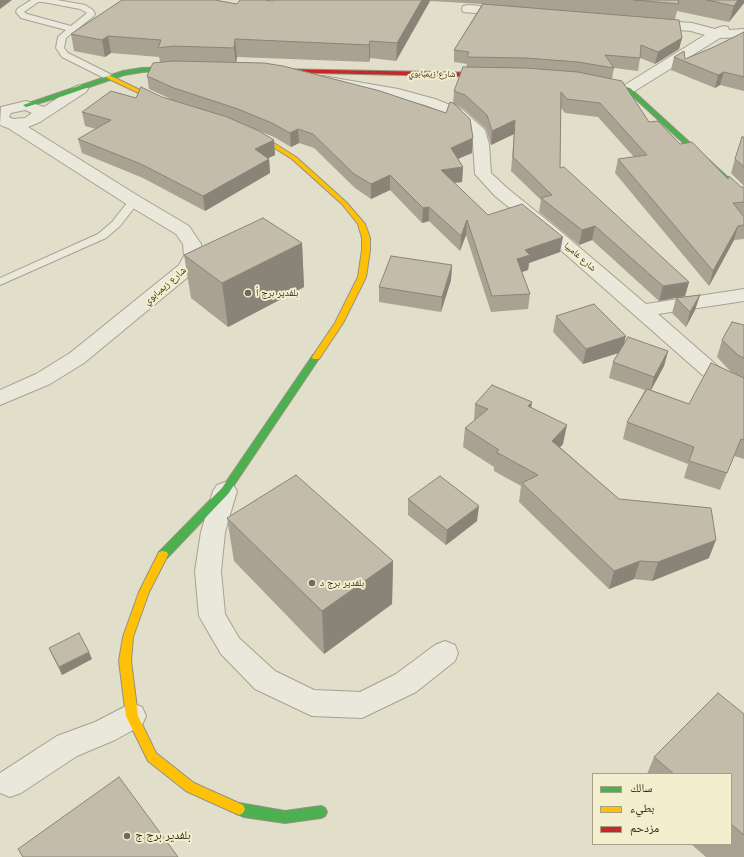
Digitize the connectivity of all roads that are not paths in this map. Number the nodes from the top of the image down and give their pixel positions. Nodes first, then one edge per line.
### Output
1 (41, 0) edge
2 (45, 0) edge
3 (468, 9) dead end
4 (522, 13) edge
5 (744, 19) edge
6 (638, 22) edge
7 (72, 29) junction
8 (744, 33) edge
9 (716, 34) junction
10 (190, 69) edge
11 (262, 70) joint
12 (501, 76) edge
13 (109, 77) junction
14 (590, 82) edge
15 (81, 89) junction
16 (628, 89) junction
17 (13, 106) edge
18 (177, 108) edge
19 (37, 117) junction
20 (4, 119) edge
21 (241, 130) edge
22 (51, 148) junction
23 (744, 196) edge
24 (134, 201) junction
25 (0, 282) edge
26 (744, 295) edge
27 (641, 311) junction
28 (744, 389) edge
29 (0, 398) edge
30 (225, 491) junction
31 (445, 653) dead end
32 (132, 716) junction
33 (10, 783) dead end
34 (321, 812) dead end

1 - 7 lane
2 - 7 lane
3 - 4 street
5 - 9 street
6 - 9 street
7 - 13 lane
8 - 9 street
9 - 16 street
10 - 13 street
11 - 12 street, شارع زيمبابوي
11 - 27 street, شارع غامبيا
13 - 15 street
13 - 18 street
14 - 16 street
15 - 17 street
15 - 19 street
16 - 23 street
17 - 19 street, شارع زيمبابوي
17 - 20 street
19 - 20 street
19 - 22 street, شارع زيمبابوي
20 - 22 street, شارع زيمبابوي
21 - 30 street
22 - 24 street, شارع زيمبابوي
24 - 25 lane
24 - 29 street, شارع زيمبابوي
26 - 27 street
27 - 28 street, شارع غامبيا
30 - 31 street
30 - 32 street
32 - 33 street
32 - 34 street

